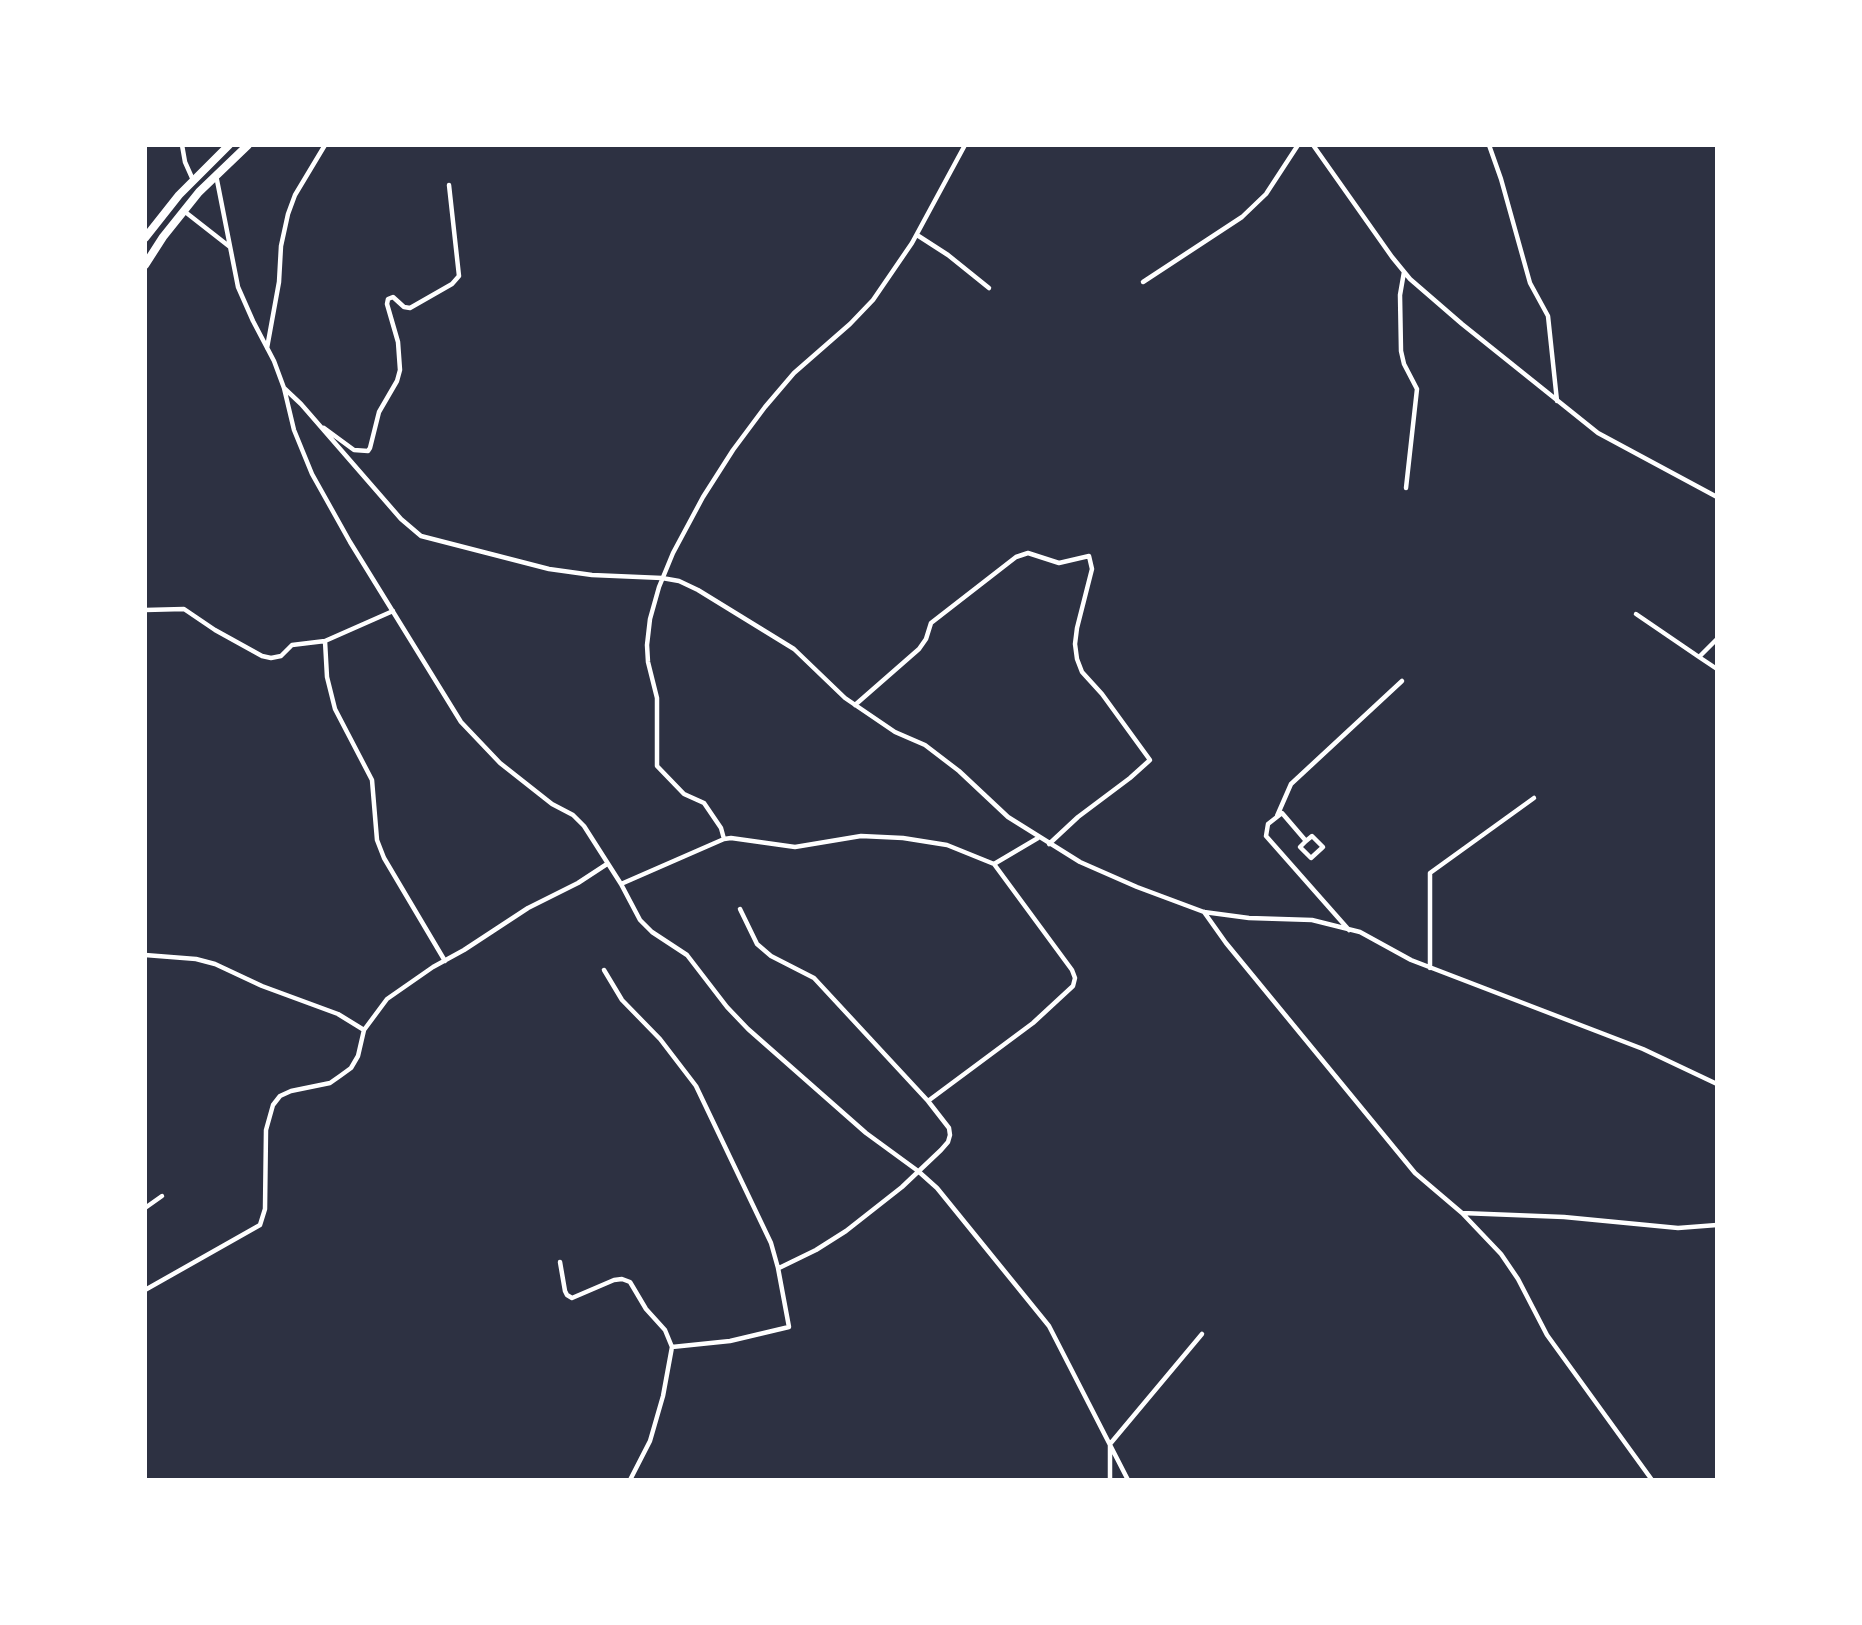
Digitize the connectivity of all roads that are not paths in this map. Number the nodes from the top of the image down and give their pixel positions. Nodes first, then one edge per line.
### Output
1 (181, 145) edge
2 (229, 145) edge
3 (248, 145) edge
4 (325, 145) edge
5 (965, 145) edge
6 (1298, 145) edge
7 (1313, 145) edge
8 (1489, 145) edge
9 (216, 176) junction
10 (193, 180) junction
11 (449, 185) dead end
12 (184, 211) junction
13 (917, 235) junction
14 (145, 238) edge
15 (230, 248) junction
16 (145, 265) edge
17 (1404, 271) junction
18 (1143, 282) dead end
19 (989, 288) dead end
20 (267, 348) junction
21 (284, 388) junction
22 (1557, 401) junction
23 (318, 424) junction
24 (1406, 488) dead end
25 (1717, 497) edge
26 (662, 578) junction
27 (145, 610) edge
28 (393, 611) junction
29 (1636, 614) dead end
30 (1717, 639) edge
31 (326, 641) junction
32 (1699, 657) junction
33 (1717, 669) edge
34 (1402, 681) dead end
35 (855, 705) junction
36 (1534, 798) dead end
37 (1277, 817) junction
38 (1038, 838) junction
39 (724, 839) junction
40 (1306, 841) junction
41 (1049, 844) junction
42 (607, 864) junction
43 (994, 864) junction
44 (621, 884) junction
45 (740, 909) dead end
46 (1204, 912) junction
47 (1349, 930) junction
48 (145, 955) edge
49 (446, 961) junction
50 (1430, 968) junction
51 (604, 970) dead end
52 (364, 1030) junction
53 (1717, 1084) edge
54 (928, 1101) junction
55 (918, 1171) junction
56 (162, 1196) dead end
57 (145, 1208) edge
58 (1462, 1213) junction
59 (1717, 1225) edge
60 (560, 1262) dead end
61 (778, 1268) junction
62 (145, 1290) edge
63 (1202, 1334) dead end
64 (672, 1347) junction
65 (1110, 1444) junction
66 (630, 1480) edge
67 (1110, 1480) edge
68 (1128, 1480) edge
69 (1652, 1480) edge

1 - 10 street
2 - 10 highway
3 - 9 highway
4 - 20 street
5 - 13 street
6 - 18 street
7 - 17 street
8 - 22 street
9 - 12 highway
9 - 15 street
10 - 14 highway
11 - 23 street
12 - 15 street
12 - 16 highway
13 - 19 street
13 - 26 street
15 - 20 street
17 - 22 street
17 - 24 street
20 - 21 street
21 - 23 street
21 - 28 street
22 - 25 street
23 - 26 street
26 - 35 street
26 - 39 street
27 - 31 street
28 - 31 street
28 - 42 street
29 - 32 street
30 - 32 street
31 - 49 street
32 - 33 street
34 - 37 street
35 - 38 street
35 - 41 street
36 - 50 street
37 - 40 street
37 - 47 street
38 - 41 street
38 - 43 street
39 - 43 street
39 - 44 street
40 - 40 street
41 - 46 street
42 - 44 street
42 - 49 street
43 - 54 street
44 - 55 street
45 - 54 street
46 - 47 street
46 - 58 street
47 - 50 street
48 - 52 street
49 - 52 street
50 - 53 street
51 - 61 street
52 - 62 street
54 - 55 street
55 - 61 street
55 - 65 street
56 - 57 street
58 - 59 street
58 - 69 street
60 - 64 street
61 - 64 street
63 - 65 street
64 - 66 street
65 - 67 street
65 - 68 street

